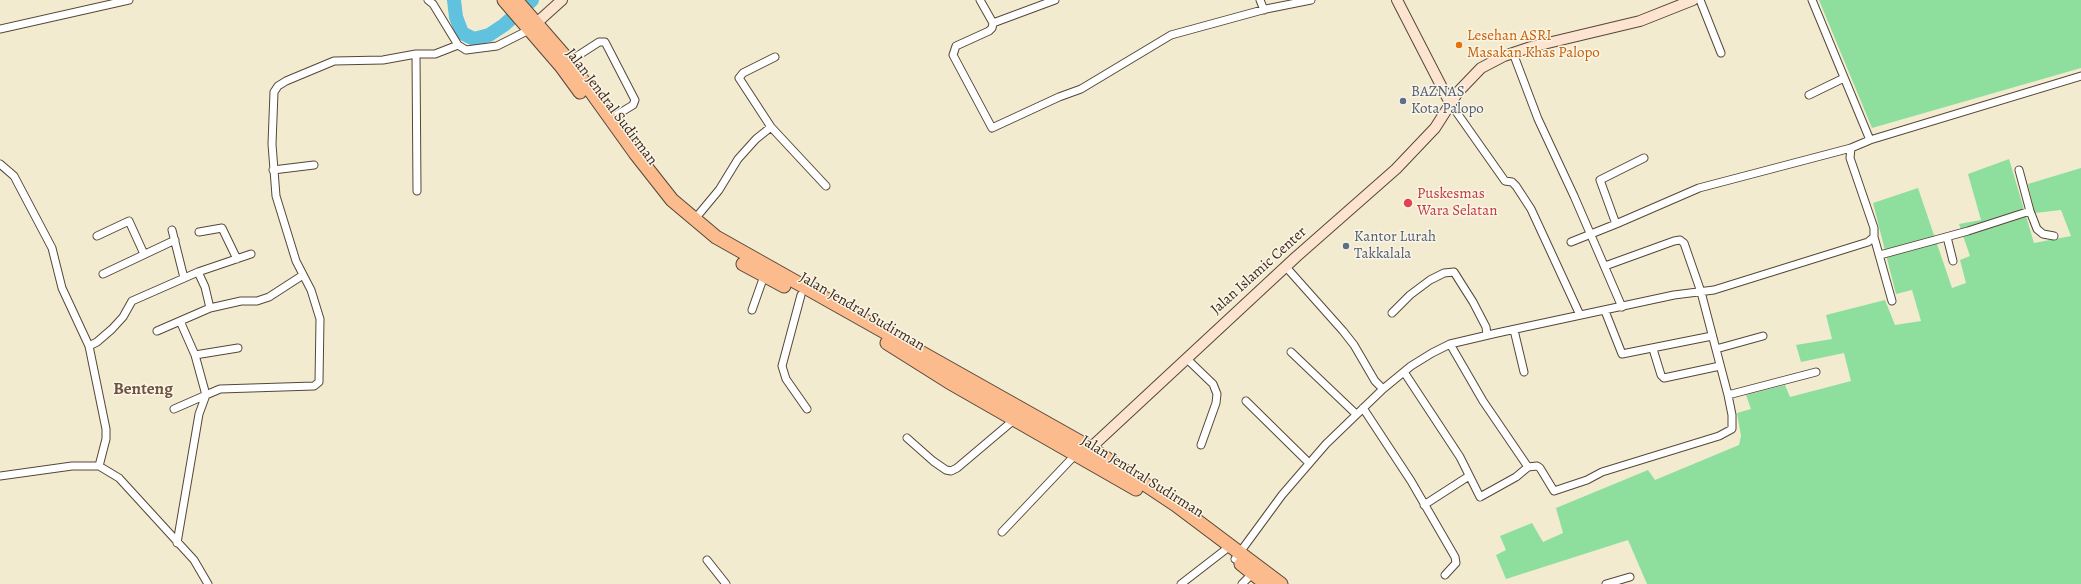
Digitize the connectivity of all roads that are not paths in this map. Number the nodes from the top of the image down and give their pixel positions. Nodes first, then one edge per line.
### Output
1 (129, 0) edge
2 (429, 0) edge
3 (562, 0) edge
4 (980, 0) edge
5 (1055, 0) edge
6 (1260, 0) edge
7 (1311, 0) edge
8 (1397, 0) edge
9 (1693, 0) edge
10 (1700, 0) edge
11 (1812, 0) edge
12 (512, 3) edge
13 (1264, 10) junction
14 (529, 23) junction
15 (993, 23) junction
16 (0, 29) edge
17 (458, 45) junction
18 (1721, 52) dead end
19 (1513, 53) junction
20 (416, 54) junction
21 (774, 57) dead end
22 (566, 65) junction
23 (2081, 76) edge
24 (1844, 78) junction
25 (1809, 95) dead end
26 (1450, 104) junction
27 (610, 119) junction
28 (771, 126) junction
29 (1870, 140) junction
30 (1851, 148) junction
31 (1644, 158) dead end
32 (0, 164) edge
33 (314, 165) dead end
34 (273, 170) junction
35 (2019, 170) dead end
36 (826, 186) dead end
37 (417, 191) dead end
38 (2030, 211) junction
39 (694, 220) junction
40 (1616, 224) junction
41 (172, 230) dead end
42 (199, 232) dead end
43 (1591, 235) junction
44 (97, 236) dead end
45 (2054, 236) dead end
46 (1874, 237) junction
47 (1946, 237) junction
48 (175, 240) junction
49 (1571, 242) dead end
50 (144, 254) junction
51 (251, 254) dead end
52 (1880, 255) junction
53 (236, 259) junction
54 (1952, 261) dead end
55 (1604, 266) junction
56 (1286, 267) junction
57 (198, 272) junction
58 (102, 274) dead end
59 (303, 275) junction
60 (764, 276) junction
61 (184, 278) junction
62 (1701, 292) junction
63 (801, 295) junction
64 (1892, 301) dead end
65 (1622, 307) junction
66 (210, 308) junction
67 (752, 310) dead end
68 (1605, 311) junction
69 (1392, 313) dead end
70 (1580, 316) junction
71 (180, 321) junction
72 (1514, 330) junction
73 (157, 331) dead end
74 (1487, 335) junction
75 (1712, 336) junction
76 (1764, 336) dead end
77 (1450, 344) junction
78 (89, 346) junction
79 (238, 348) dead end
80 (1653, 348) junction
81 (1716, 349) junction
82 (1291, 352) dead end
83 (195, 355) junction
84 (1186, 358) junction
85 (1720, 366) junction
86 (1404, 372) junction
87 (1524, 372) dead end
88 (1816, 372) dead end
89 (1383, 389) junction
90 (206, 395) junction
91 (1728, 395) junction
92 (1246, 401) dead end
93 (1363, 408) junction
94 (174, 409) dead end
95 (807, 409) dead end
96 (1356, 414) junction
97 (1015, 419) junction
98 (907, 438) dead end
99 (1201, 445) dead end
100 (1082, 453) junction
101 (1309, 463) junction
102 (99, 466) junction
103 (1528, 467) junction
104 (0, 476) edge
105 (1469, 476) junction
106 (1424, 505) junction
107 (1002, 532) dead end
108 (177, 543) junction
109 (1225, 550) junction
110 (1238, 556) junction
111 (707, 560) dead end
112 (1253, 574) junction
113 (1445, 575) dead end
114 (1630, 577) dead end
115 (208, 584) edge
116 (726, 584) edge
117 (1181, 584) edge
118 (1242, 584) edge
119 (1266, 584) edge
120 (1281, 584) edge
121 (1606, 584) edge

1 - 16 street
2 - 17 street
3 - 14 street
4 - 15 street
5 - 15 street
6 - 13 street
7 - 13 street
8 - 26 street
9 - 19 street, Jalan Islamic Center
10 - 18 street
11 - 24 street
12 - 14 highway, Jalan Jendral Sudirman
13 - 15 street
14 - 17 street
14 - 22 highway, Jalan Jendral Sudirman
17 - 20 street
19 - 26 street, Jalan Islamic Center
19 - 43 street
20 - 34 street
20 - 37 street
21 - 28 street
22 - 27 highway, Jalan Jendral Sudirman
22 - 27 street
22 - 60 highway, Jalan Jendral Sudirman
23 - 29 street
24 - 25 street
24 - 29 street
26 - 56 street, Jalan Islamic Center
26 - 70 street
27 - 39 highway, Jalan Jendral Sudirman
28 - 36 street
28 - 39 street
29 - 30 street
30 - 40 street
30 - 46 street
31 - 40 street
32 - 78 street
33 - 34 street
34 - 59 street
35 - 38 street
38 - 45 street
38 - 47 street
39 - 100 highway, Jalan Jendral Sudirman
40 - 43 street
41 - 48 street
42 - 53 street
43 - 49 street
43 - 55 street
44 - 50 street
46 - 52 street
46 - 62 street
47 - 52 street
47 - 54 street
48 - 50 street
48 - 61 street
50 - 58 street
51 - 53 street
52 - 64 street
53 - 57 street
55 - 62 street
55 - 65 street
56 - 84 street, Jalan Islamic Center
56 - 89 street
57 - 61 street
57 - 66 street
59 - 66 street
59 - 90 street
60 - 63 highway, Jalan Jendral Sudirman
60 - 67 street
61 - 78 street
62 - 65 street
62 - 75 street
63 - 95 street
63 - 97 highway, Jalan Jendral Sudirman
65 - 68 street
66 - 71 street
68 - 70 street
68 - 80 street
69 - 74 street
70 - 72 street
71 - 73 street
71 - 83 street
72 - 74 street
72 - 87 street
74 - 77 street
75 - 80 street
75 - 81 street
76 - 81 street
77 - 86 street
77 - 103 street
78 - 102 street
79 - 83 street
80 - 85 street
81 - 85 street
82 - 96 street
83 - 90 street
84 - 99 street
84 - 100 street, Jalan Islamic Center
85 - 91 street
86 - 89 street
86 - 105 street
88 - 91 street
89 - 93 street
90 - 94 street
90 - 108 street
91 - 103 street
92 - 101 street
93 - 96 street
93 - 106 street
96 - 101 street
97 - 98 street
97 - 100 highway, Jalan Jendral Sudirman
100 - 107 street
100 - 109 highway, Jalan Jendral Sudirman
100 - 110 highway, Jalan Jendral Sudirman
101 - 110 street
102 - 104 street
102 - 108 street
103 - 105 street
105 - 106 street
106 - 113 street
108 - 115 street
109 - 110 highway, Jalan Jendral Sudirman
109 - 117 street
110 - 112 highway, Jalan Jendral Sudirman
110 - 120 highway, Jalan Jendral Sudirman
111 - 116 street
112 - 118 street
112 - 119 highway, Jalan Jendral Sudirman
114 - 121 street

